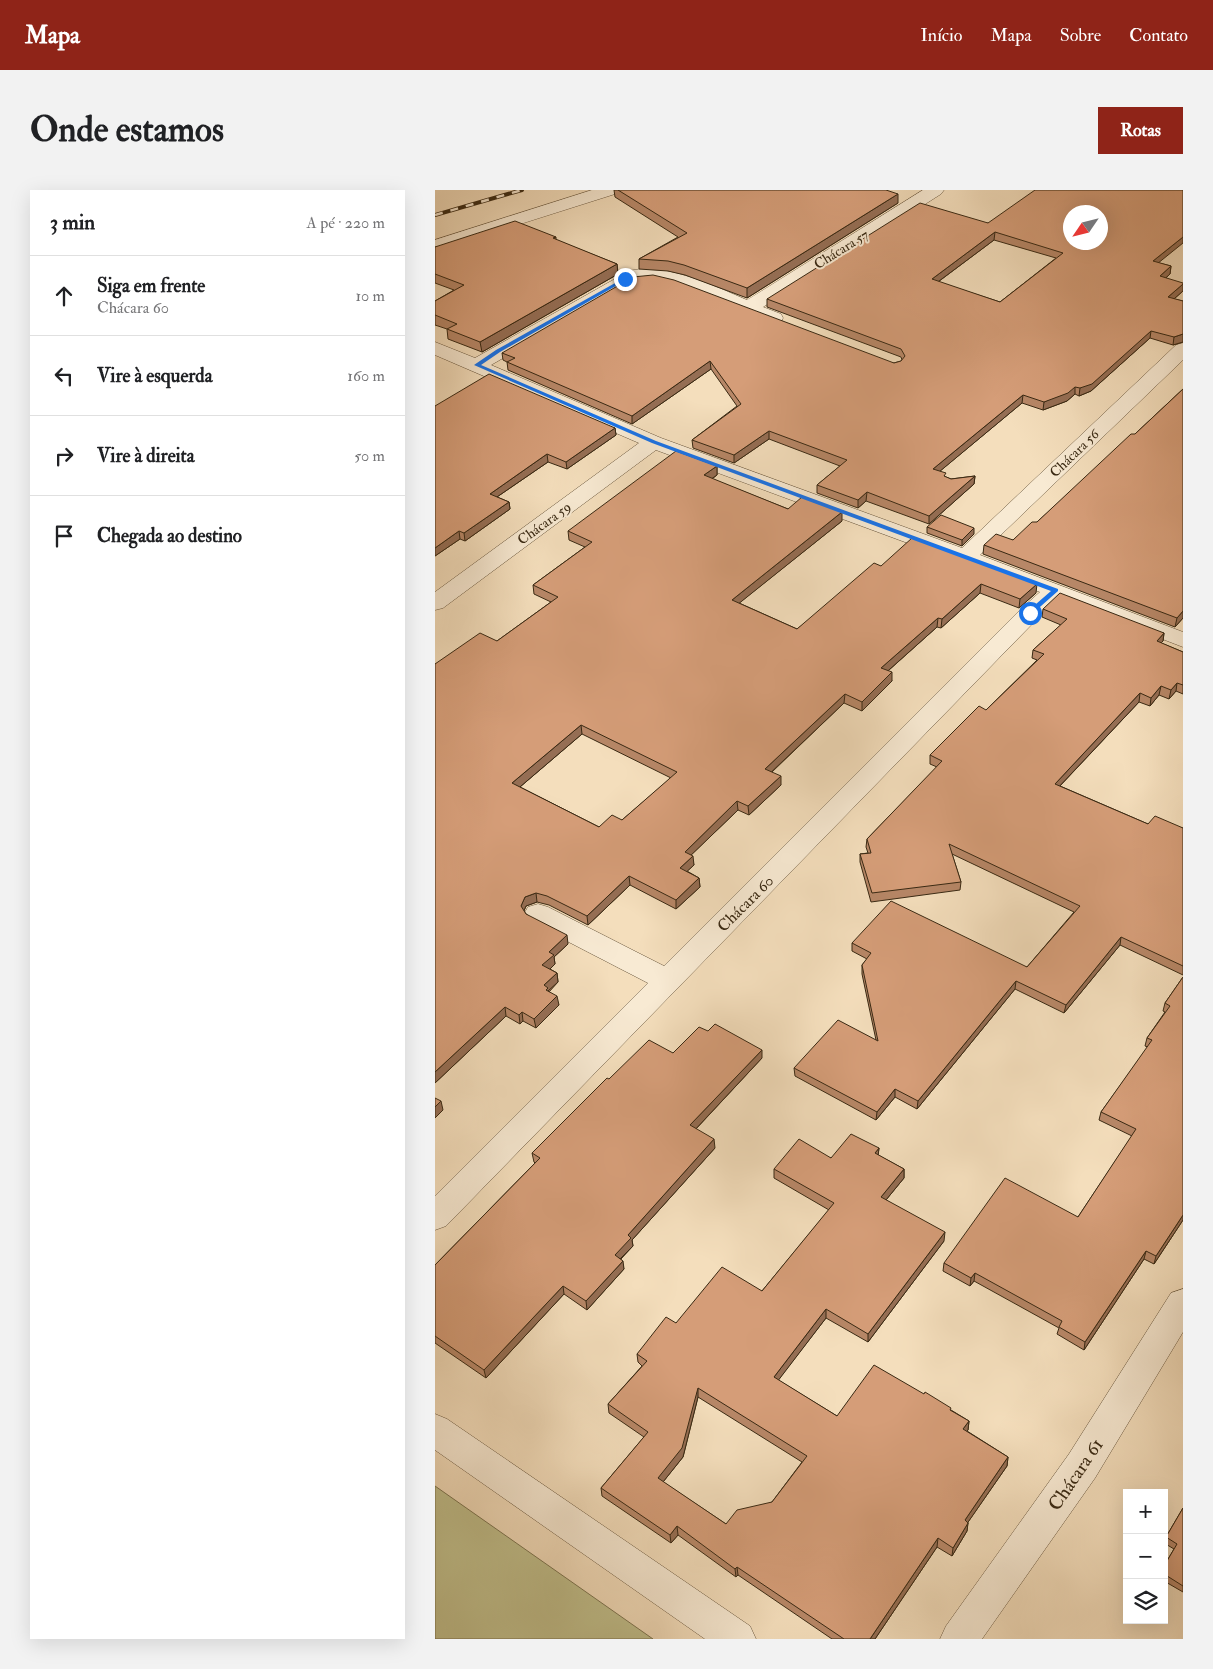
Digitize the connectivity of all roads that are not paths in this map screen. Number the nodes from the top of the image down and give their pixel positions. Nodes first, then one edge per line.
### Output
1 (609, 190) edge
2 (935, 190) edge
3 (435, 246) edge
4 (748, 308) junction
5 (793, 325) edge
6 (435, 348) edge
7 (1183, 348) edge
8 (477, 365) junction
9 (654, 442) junction
10 (965, 557) junction
11 (1056, 590) junction
12 (435, 604) edge
13 (1183, 640) edge
14 (538, 914) dead end
15 (668, 981) junction
16 (435, 1217) edge
17 (1183, 1304) edge
18 (435, 1430) edge
19 (737, 1639) edge
20 (959, 1639) edge

1 - 3 street
2 - 4 street, Chácara 57
4 - 5 street
4 - 8 street
6 - 8 street
7 - 10 street, Chácara 56
8 - 9 street
9 - 10 street
9 - 12 street, Chácara 59
10 - 11 street
11 - 13 street
11 - 15 street, Chácara 60
14 - 15 street
15 - 16 street, Chácara 60
17 - 20 street, Chácara 61
18 - 19 street

